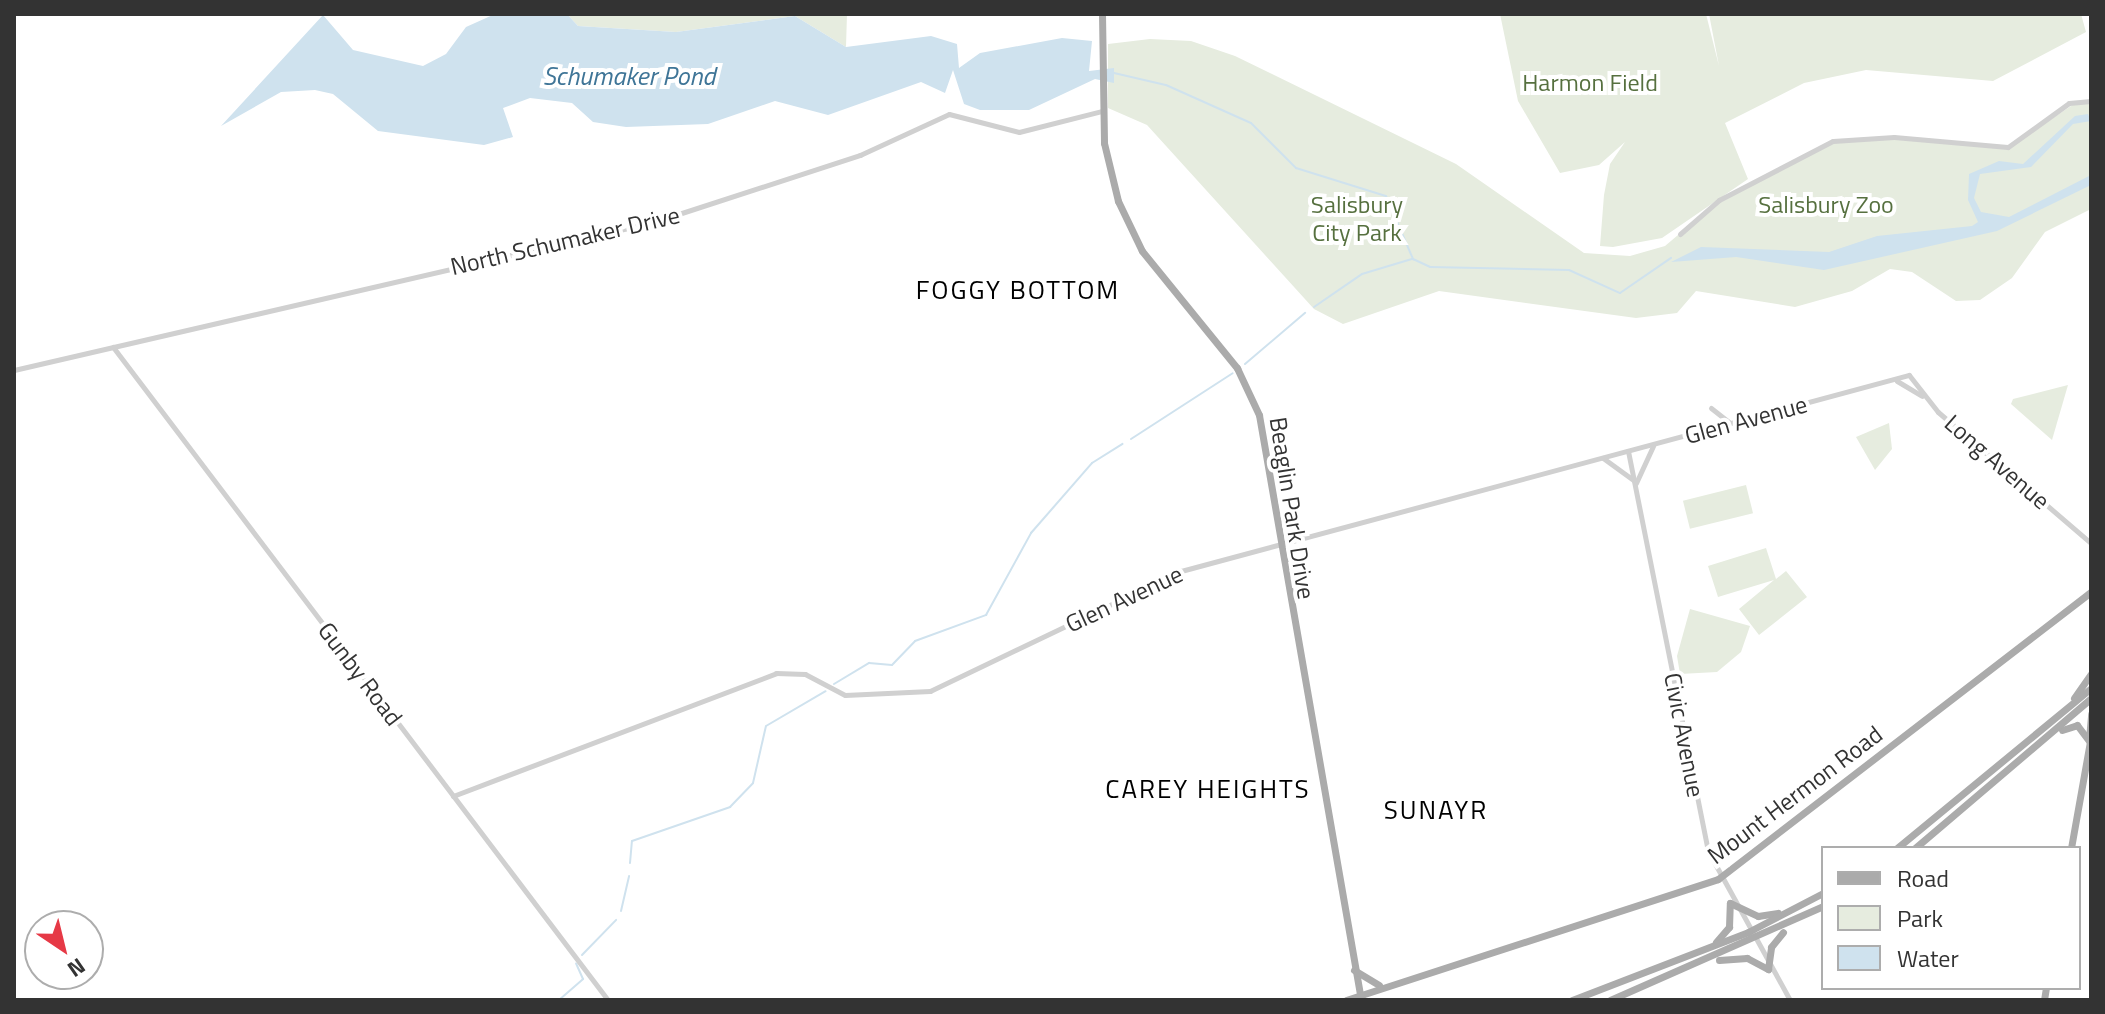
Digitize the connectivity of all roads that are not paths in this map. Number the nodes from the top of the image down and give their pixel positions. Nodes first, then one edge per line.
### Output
1 (1102, 14) edge
2 (2091, 101) edge
3 (1102, 111) junction
4 (1680, 234) dead end
5 (113, 347) junction
6 (14, 370) edge
7 (1909, 375) joint
8 (1891, 380) junction
9 (1926, 399) junction
10 (1711, 408) dead end
11 (1734, 423) junction
12 (1655, 443) junction
13 (1628, 451) junction
14 (1602, 458) junction
15 (1636, 484) junction
16 (2091, 543) edge
17 (1281, 545) junction
18 (2091, 592) edge
19 (2091, 674) edge
20 (2091, 688) edge
21 (2091, 698) edge
22 (2060, 714) junction
23 (2091, 714) edge
24 (2090, 738) edge
25 (2034, 750) junction
26 (453, 796) junction
27 (1899, 846) edge
28 (1917, 846) edge
29 (2071, 846) edge
30 (1718, 879) junction
31 (1821, 893) edge
32 (1821, 893) edge
33 (1730, 903) junction
34 (1821, 907) edge
35 (1815, 911) junction
36 (1748, 932) junction
37 (1752, 942) junction
38 (1665, 965) junction
39 (1352, 967) junction
40 (1768, 969) junction
41 (1400, 981) junction
42 (1656, 982) junction
43 (1379, 988) junction
44 (1360, 997) edge
45 (608, 1000) edge
46 (1346, 1000) edge
47 (1368, 1000) edge
48 (1572, 1000) edge
49 (1610, 1000) edge
50 (1790, 1000) edge

1 - 3 main road, Beaglin Park Drive
2 - 4 street
3 - 5 street, North Schumaker Drive
3 - 17 main road, Beaglin Park Drive
5 - 6 street, North Schumaker Drive
5 - 26 street, Gunby Road
7 - 8 street, Glen Avenue
7 - 9 street, Long Avenue
8 - 9 street
8 - 11 street, Glen Avenue
9 - 16 street, Long Avenue
10 - 11 street
11 - 12 street, Glen Avenue
12 - 13 street, Glen Avenue
12 - 15 street
13 - 14 street, Glen Avenue
13 - 15 street, Civic Avenue
14 - 15 street
14 - 17 street, Glen Avenue
15 - 30 street, Civic Avenue
17 - 26 street, Glen Avenue
17 - 39 main road, Beaglin Park Drive
18 - 30 main road, Mount Hermon Road
19 - 22 main road
20 - 22 main road
21 - 25 main road
22 - 27 main road
23 - 24 main road
24 - 25 main road
24 - 29 main road
25 - 28 main road
26 - 45 street, Gunby Road
30 - 33 street, Civic Avenue
30 - 41 main road, Mount Hermon Road
31 - 33 main road
32 - 36 main road
33 - 36 street, Civic Avenue
33 - 38 main road
34 - 35 main road
35 - 37 main road
35 - 40 main road
36 - 37 street, Civic Avenue
36 - 38 main road
37 - 40 street, Civic Avenue
37 - 42 main road
38 - 48 main road
39 - 41 main road
39 - 44 main road, Beaglin Park Drive
40 - 42 main road
40 - 50 street, Civic Avenue
41 - 43 main road, Mount Hermon Road
42 - 49 main road
43 - 44 main road, Mount Hermon Road
43 - 47 main road
44 - 46 main road, Mount Hermon Road

